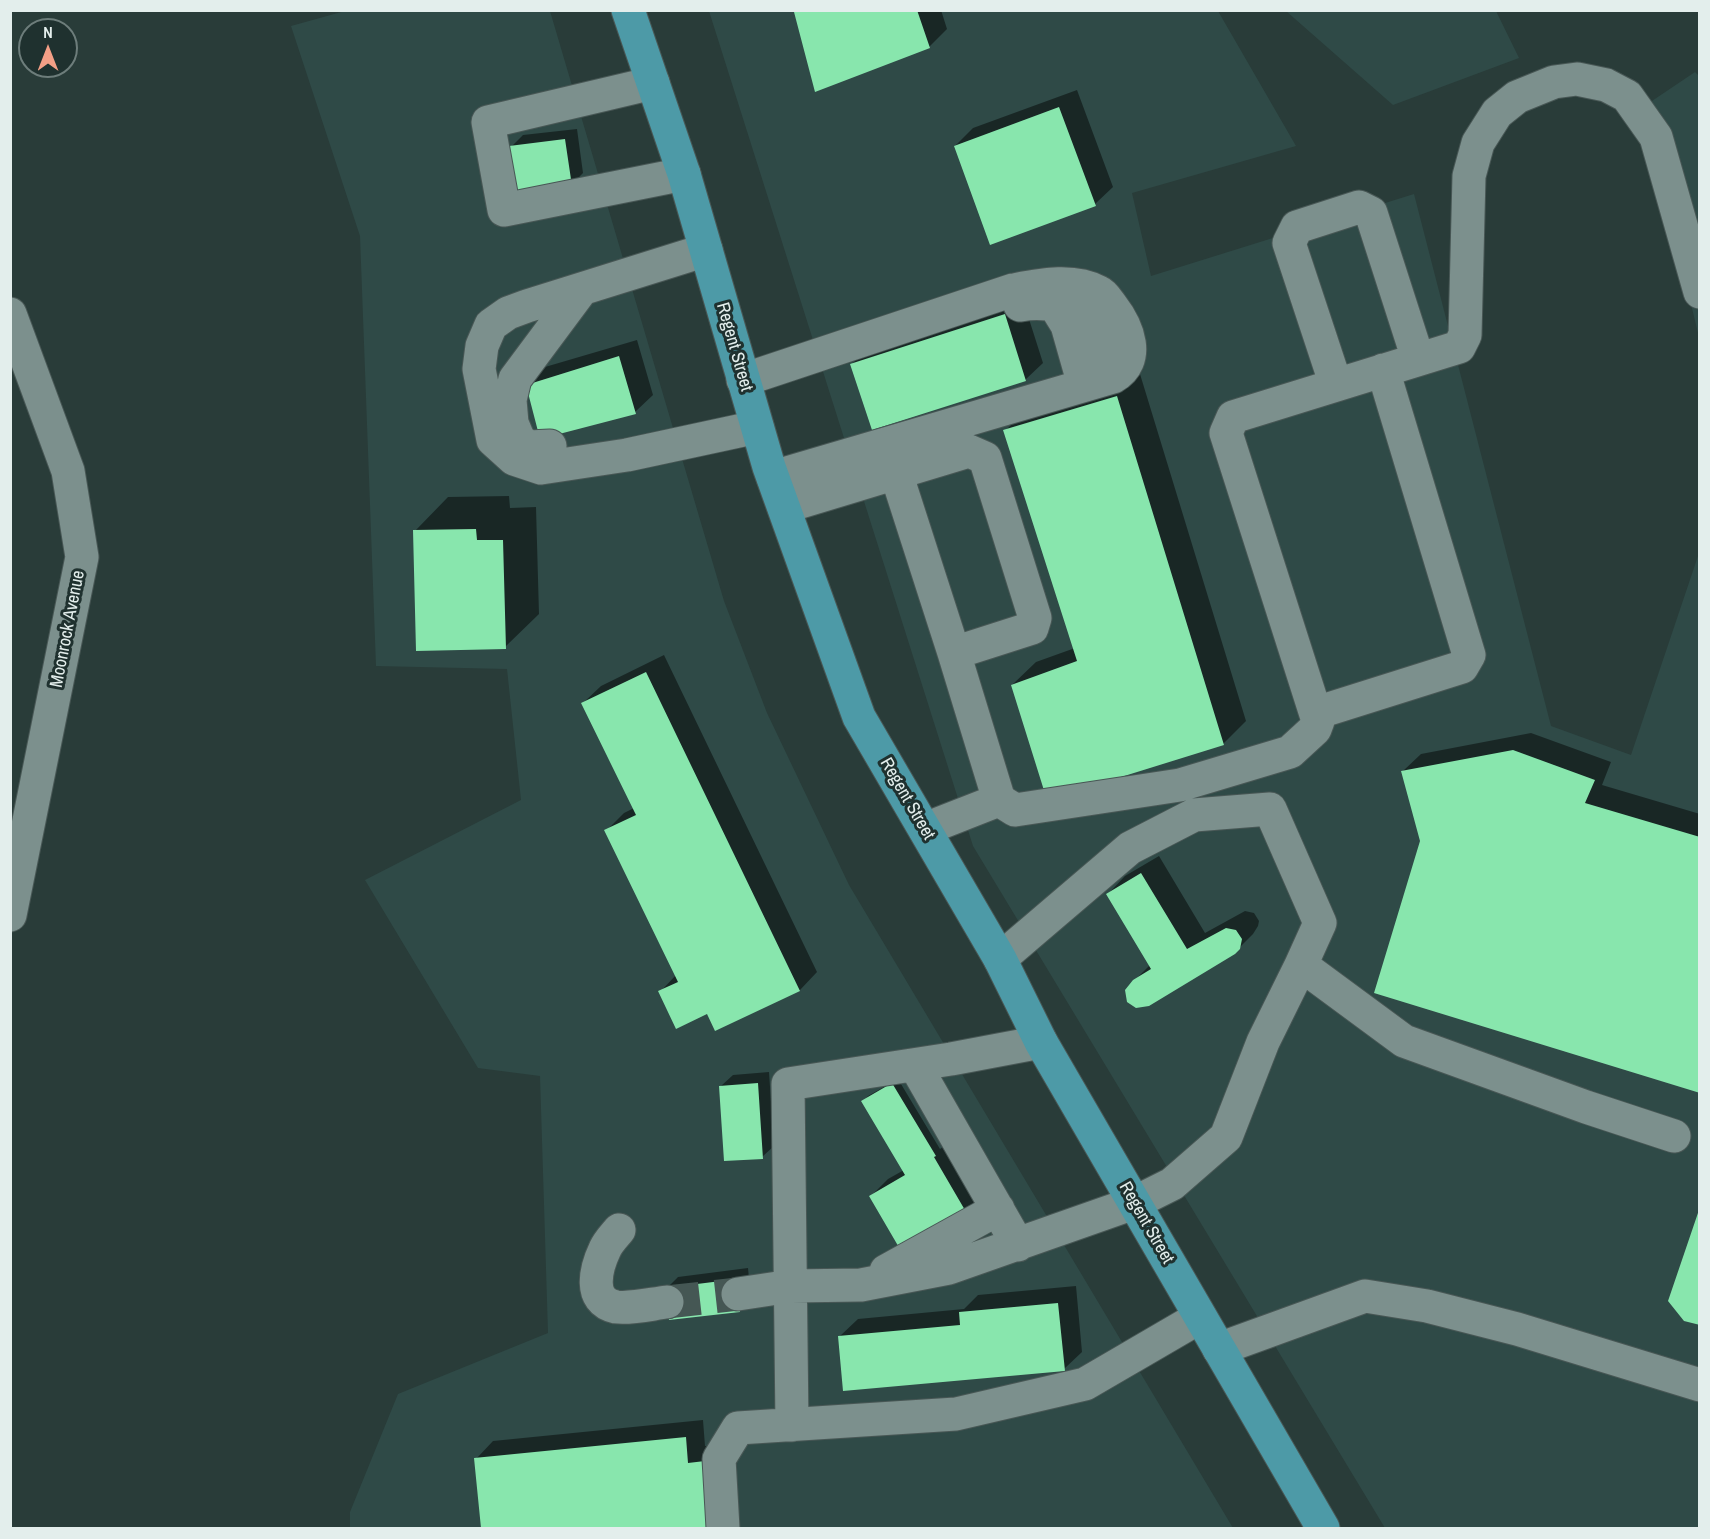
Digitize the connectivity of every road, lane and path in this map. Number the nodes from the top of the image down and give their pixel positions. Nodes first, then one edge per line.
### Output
1 (628, 10) edge
2 (653, 82) junction
3 (684, 174) junction
4 (706, 250) junction
5 (582, 289) junction
6 (1700, 292) edge
7 (10, 314) edge
8 (879, 336) junction
9 (1418, 359) junction
10 (1383, 370) junction
11 (743, 380) junction
12 (1099, 381) junction
13 (1336, 385) junction
14 (757, 427) junction
15 (666, 447) junction
16 (897, 473) junction
17 (778, 492) junction
18 (954, 653) junction
19 (1316, 713) junction
20 (999, 800) junction
21 (925, 829) junction
22 (10, 915) edge
23 (1000, 959) junction
24 (1301, 965) junction
25 (1041, 1042) junction
26 (915, 1065) junction
27 (1674, 1136) dead end
28 (1134, 1203) junction
29 (998, 1209) junction
30 (619, 1230) dead end
31 (1018, 1245) junction
32 (861, 1285) junction
33 (791, 1286) junction
34 (738, 1294) tunnel mouth
35 (667, 1302) tunnel mouth
36 (1200, 1317) junction
37 (1219, 1349) junction
38 (1700, 1385) edge
39 (792, 1425) junction
40 (723, 1528) edge
41 (1323, 1528) edge

1 - 2 main road, Regent Street
2 - 3 main road, Regent Street
2 - 3 street
3 - 4 main road, Regent Street
4 - 5 street
4 - 11 main road, Regent Street
5 - 15 street
5 - 15 street
6 - 9 street
7 - 22 street, Moonrock Avenue
8 - 11 street
8 - 12 street
8 - 12 street
9 - 10 street
9 - 13 street
10 - 13 street
10 - 19 street
11 - 14 main road, Regent Street
12 - 17 street
13 - 19 street
14 - 15 street
14 - 17 main road, Regent Street
16 - 17 street
16 - 18 street
16 - 18 street
17 - 21 main road, Regent Street
18 - 20 street
19 - 20 street
20 - 21 street
21 - 23 main road, Regent Street
23 - 24 street
23 - 25 main road, Regent Street
24 - 27 street
24 - 28 street
25 - 26 street
25 - 28 main road, Regent Street
26 - 29 street
26 - 33 street
28 - 31 street
28 - 36 main road, Regent Street
29 - 31 street
29 - 32 street
30 - 35 street
31 - 32 street
32 - 33 street
33 - 34 street
33 - 39 street
36 - 37 main road, Regent Street
36 - 39 street
37 - 38 street
37 - 41 main road, Regent Street
39 - 40 street

